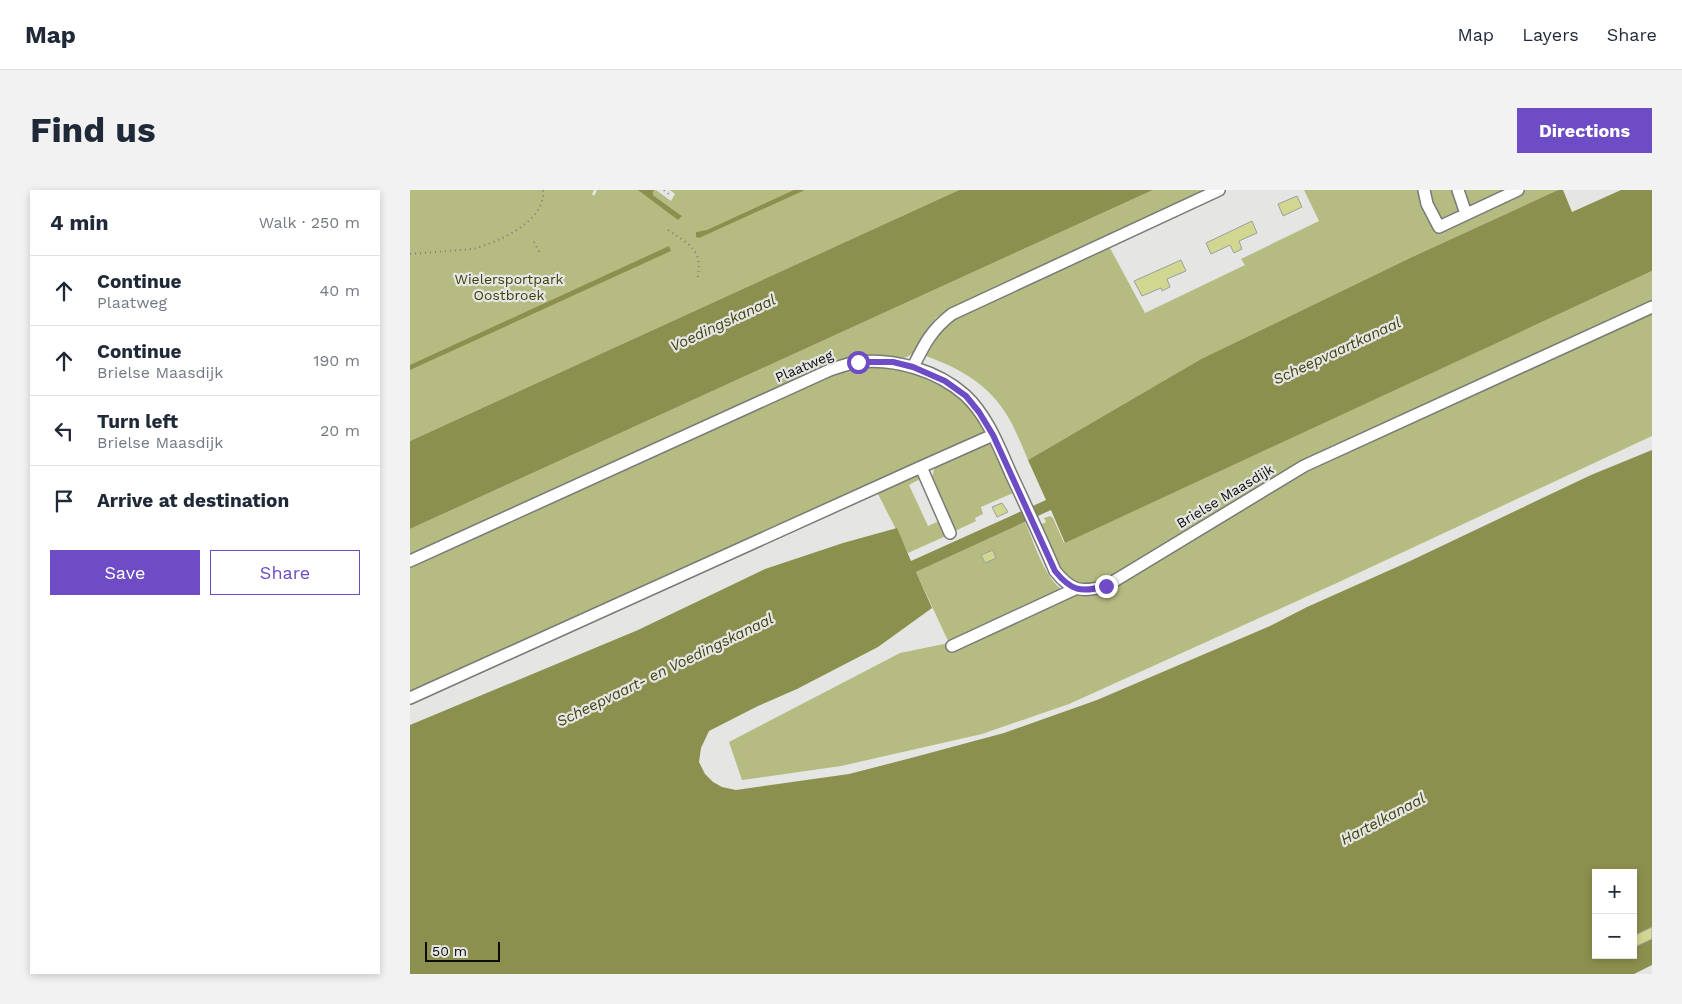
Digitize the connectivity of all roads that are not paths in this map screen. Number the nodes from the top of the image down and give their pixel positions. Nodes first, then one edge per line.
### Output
1 (1219, 190) edge
2 (1424, 190) edge
3 (1458, 190) edge
4 (1518, 190) edge
5 (1466, 214) junction
6 (1652, 307) edge
7 (913, 367) junction
8 (993, 435) junction
9 (921, 467) junction
10 (950, 533) dead end
11 (410, 561) edge
12 (1075, 589) junction
13 (952, 646) dead end
14 (410, 698) edge

1 - 7 street
2 - 5 street
3 - 5 street
4 - 5 street
6 - 12 street, Brielse Maasdijk
7 - 8 street
7 - 11 street, Plaatweg
8 - 9 street
8 - 12 street
9 - 10 street
9 - 14 street
12 - 13 street

